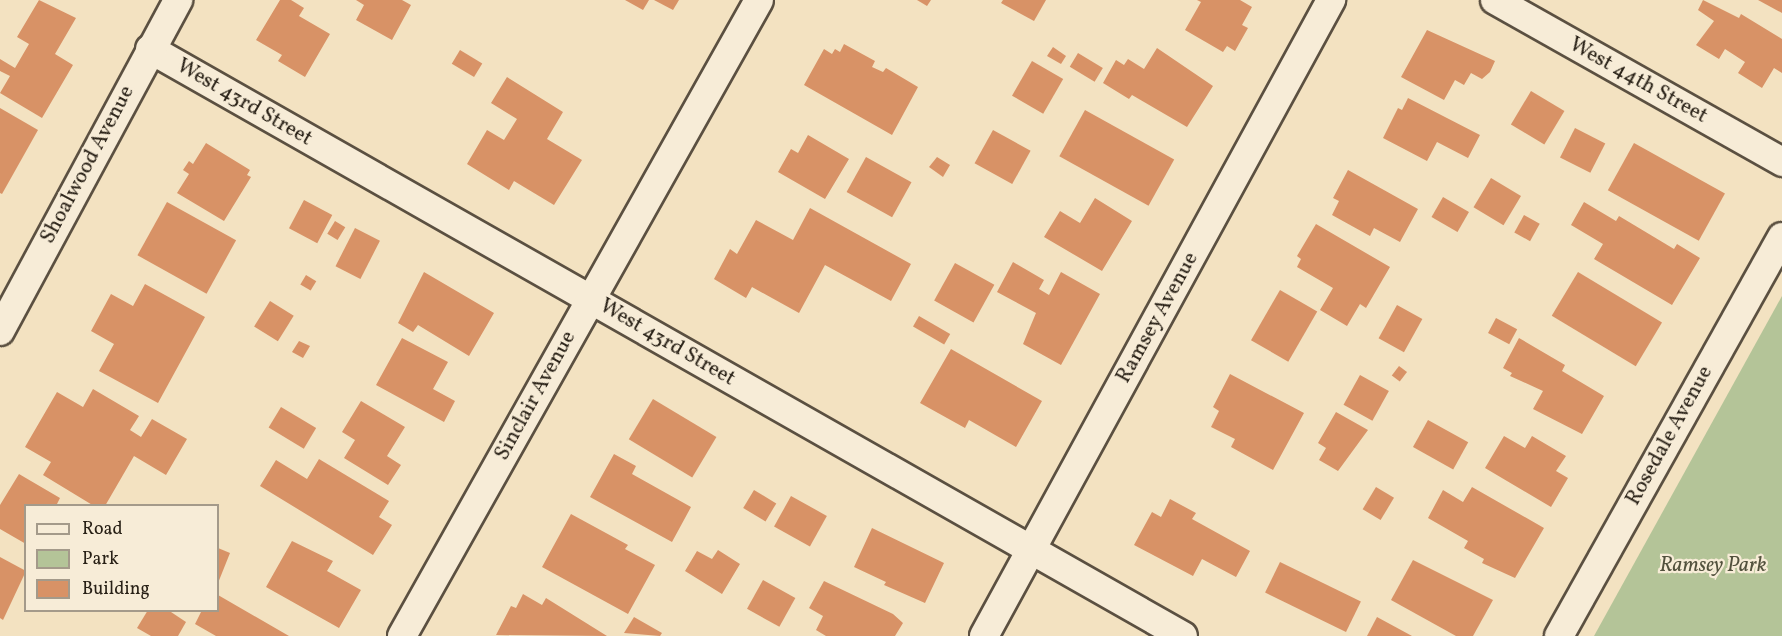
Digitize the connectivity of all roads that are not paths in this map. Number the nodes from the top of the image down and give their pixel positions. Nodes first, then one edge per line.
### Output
1 (178, 0) edge
2 (759, 0) edge
3 (1331, 0) edge
4 (1494, 0) edge
5 (150, 49) junction
6 (1782, 162) edge
7 (1782, 237) edge
8 (591, 299) junction
9 (0, 331) edge
10 (1030, 552) junction
11 (402, 636) edge
12 (984, 636) edge
13 (1183, 636) edge
14 (1559, 636) edge

1 - 5 street, Shoalwood Avenue
2 - 8 street, Sinclair Avenue
3 - 10 street, Ramsey Avenue
4 - 6 street, West 44th Street
5 - 8 street, West 43rd Street
5 - 9 street, Shoalwood Avenue
7 - 14 street, Rosedale Avenue
8 - 10 street, West 43rd Street
8 - 11 street, Sinclair Avenue
10 - 12 street, Ramsey Avenue
10 - 13 street, West 43rd Street

